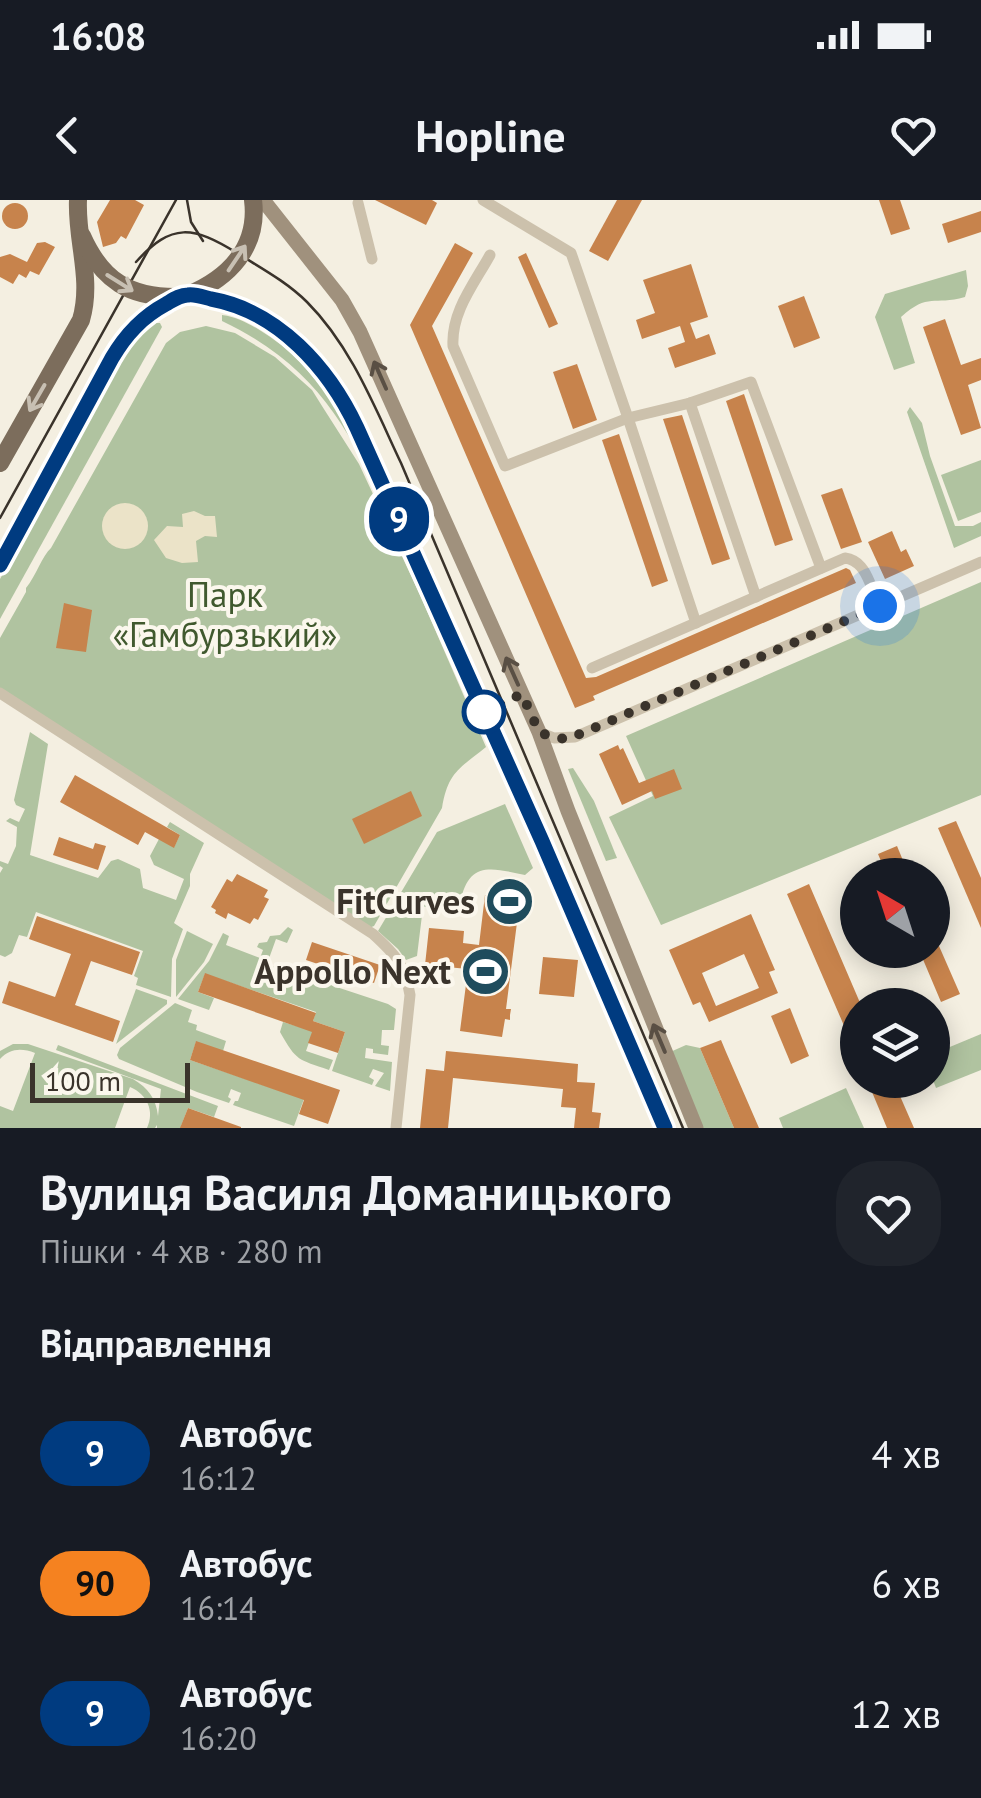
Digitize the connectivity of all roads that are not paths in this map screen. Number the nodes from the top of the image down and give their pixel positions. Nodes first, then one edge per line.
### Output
1 (74, 200) edge
2 (253, 200) edge
3 (263, 200) edge
4 (483, 200) edge
5 (358, 203) dead end
6 (80, 231) junction
7 (490, 255) dead end
8 (372, 258) dead end
9 (184, 296) junction
10 (690, 403) junction
11 (628, 418) junction
12 (0, 464) edge
13 (981, 562) edge
14 (0, 565) edge
15 (821, 568) junction
16 (870, 583) dead end
17 (756, 597) junction
18 (696, 623) junction
19 (592, 668) dead end
20 (0, 693) edge
21 (539, 732) junction
22 (575, 737) junction
23 (553, 770) junction
24 (396, 1128) edge
25 (665, 1128) edge
26 (696, 1128) edge

1 - 6 main road
9 -> 2 main road, bridge
21 -> 3 street
4 - 11 street
5 - 8 street
6 -> 9 main road, bridge
6 -> 12 main road
7 - 11 street
9 - 14 main road
9 - 25 street
10 - 11 street
10 - 15 street
10 - 17 street
11 - 18 street
13 - 22 street
15 - 16 street
15 - 17 street
17 - 18 street
18 - 19 street
20 - 24 street
21 - 22 street
21 - 23 street
22 - 23 street
26 -> 23 street

